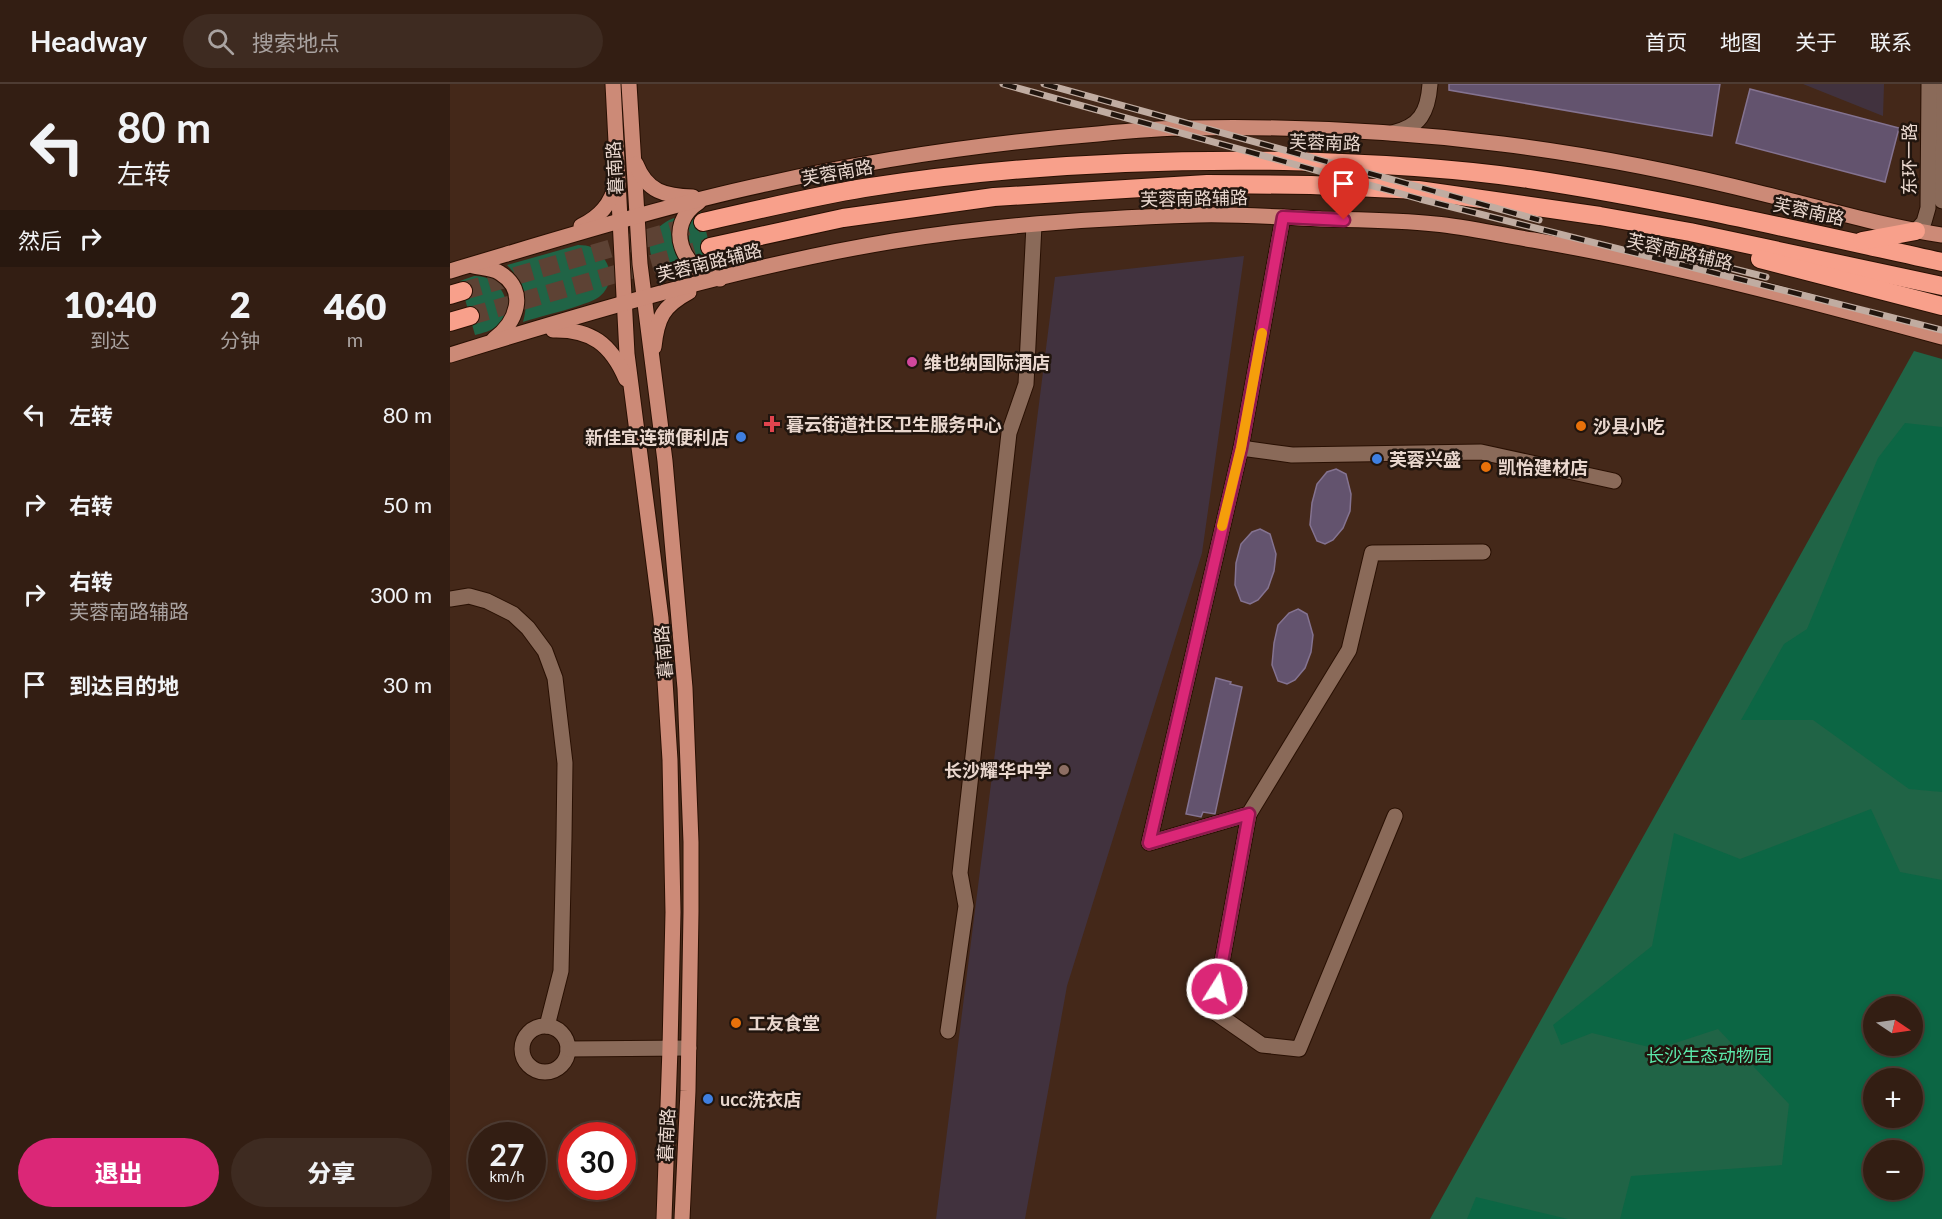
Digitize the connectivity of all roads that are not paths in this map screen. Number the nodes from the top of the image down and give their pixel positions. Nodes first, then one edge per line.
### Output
1 (613, 84) edge
2 (628, 84) edge
3 (1430, 84) edge
4 (1929, 84) edge
5 (1941, 84) edge
6 (1392, 133) junction
7 (633, 158) junction
8 (618, 169) junction
9 (711, 197) junction
10 (1942, 201) edge
11 (1563, 210) junction
12 (636, 216) junction
13 (1283, 217) junction
14 (621, 220) junction
15 (704, 222) tunnel mouth
16 (1034, 225) junction
17 (1916, 231) junction
18 (1942, 235) edge
19 (551, 240) junction
20 (1853, 242) junction
21 (710, 247) tunnel mouth
22 (1942, 262) edge
23 (467, 266) junction
24 (450, 271) edge
25 (717, 280) junction
26 (1942, 286) edge
27 (643, 299) junction
28 (625, 304) junction
29 (1942, 306) edge
30 (470, 316) tunnel mouth
31 (450, 322) edge
32 (523, 334) junction
33 (1942, 337) edge
34 (486, 344) junction
35 (450, 355) edge
36 (654, 382) junction
37 (634, 402) junction
38 (1241, 448) junction
39 (1614, 481) dead end
40 (1483, 552) dead end
41 (450, 599) edge
42 (1249, 814) junction
43 (1395, 816) dead end
44 (547, 1026) junction
45 (948, 1031) dead end
46 (670, 1048) junction
47 (689, 1048) junction
48 (568, 1049) junction
49 (664, 1219) edge
50 (682, 1219) edge

1 - 8 main road, 暮南路
2 - 7 main road, 暮南路
3 - 6 street
4 - 17 street, 东环一路
5 - 10 street, 东环一路
6 - 9 main road
6 - 17 main road
7 - 9 main road
7 - 12 main road, 暮南路
8 - 14 main road, 暮南路
8 - 19 main road
9 - 12 main road
9 - 25 main road
11 - 21 highway
11 - 26 highway
11 - 29 highway
12 - 14 main road
12 - 27 main road, 暮南路
13 - 16 main road, 芙蓉南路辅路
13 - 33 main road, 芙蓉南路辅路
13 - 38 street
14 - 19 main road
14 - 28 main road, 暮南路
15 - 20 highway, 芙蓉南路
16 - 25 main road, 芙蓉南路辅路
16 - 45 street
17 - 18 main road
17 - 20 highway
19 - 23 main road
20 - 22 highway, 芙蓉南路
23 - 24 main road
23 - 34 main road
25 - 27 main road, 芙蓉南路辅路
25 - 36 main road
27 - 28 main road, 芙蓉南路辅路
27 - 36 main road, 暮南路
28 - 32 main road, 芙蓉南路辅路
28 - 37 main road, 暮南路
30 - 31 highway
32 - 34 main road, 芙蓉南路辅路
32 - 37 main road
34 - 35 main road, 芙蓉南路辅路
36 - 47 main road, 暮南路
37 - 46 main road, 暮南路
38 - 39 street
38 - 42 street
40 - 42 street
41 - 44 street
42 - 43 street
44 - 48 street
44 - 48 street
46 - 47 street
46 - 48 street
46 - 49 main road, 暮南路
47 - 50 main road, 暮南路

